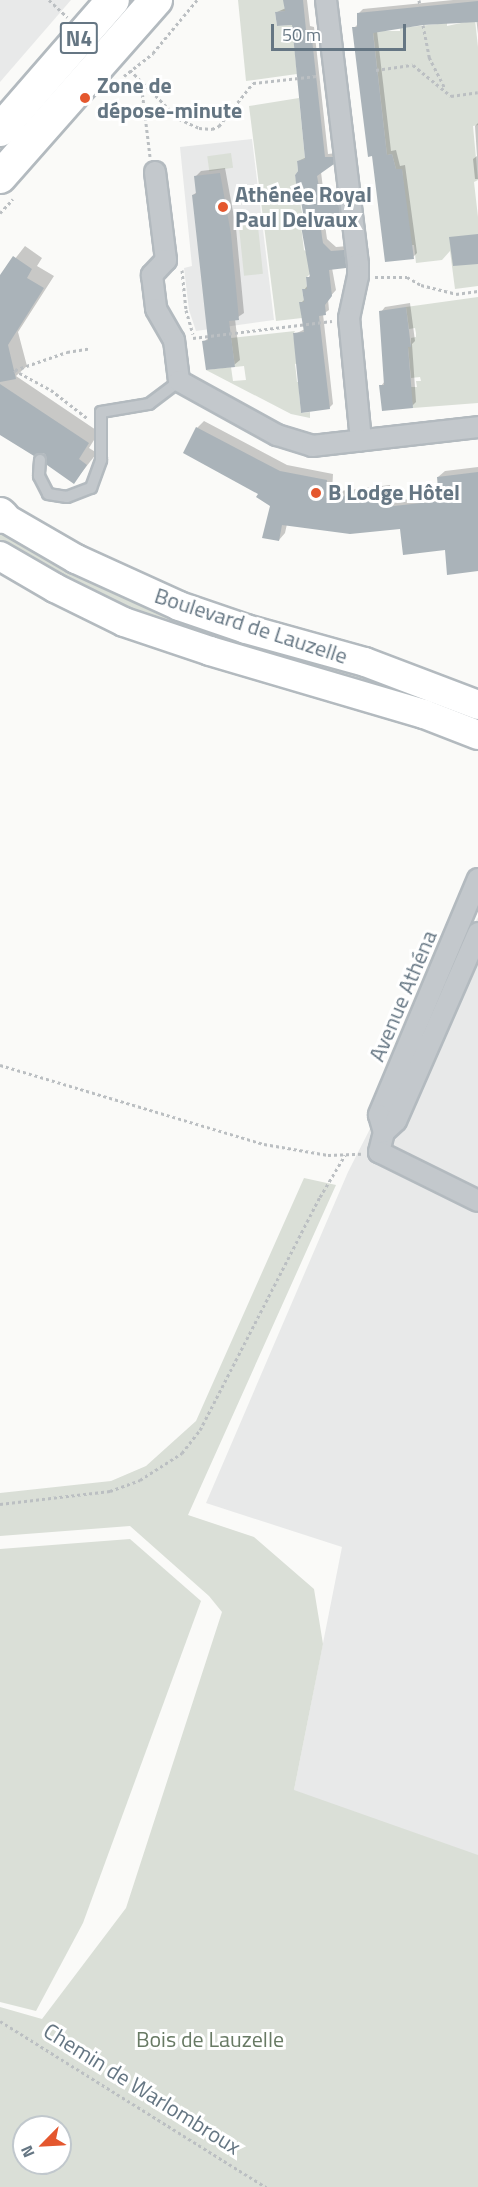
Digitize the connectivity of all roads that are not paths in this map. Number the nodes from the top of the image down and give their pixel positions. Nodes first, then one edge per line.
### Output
1 (113, 0) edge
2 (156, 0) edge
3 (326, 0) edge
4 (0, 130) edge
5 (155, 172) road end
6 (0, 177) edge
7 (179, 381) junction
8 (478, 427) edge
9 (361, 440) junction
10 (40, 460) dead end
11 (1, 515) edge
12 (0, 556) edge
13 (478, 705) edge
14 (478, 735) edge
15 (478, 879) edge
16 (478, 933) edge
17 (384, 1132) junction
18 (478, 1201) edge

1 - 4 main road, N4
2 - 6 main road, N4
3 - 9 street
5 - 7 street
7 - 9 street
7 - 10 lane
8 - 9 street
11 - 13 main road, Boulevard de Lauzelle
12 - 14 main road, Boulevard de Lauzelle
15 - 17 street, Avenue Athéna
16 - 17 street, Avenue Athéna
17 - 18 street, Avenue Athéna

